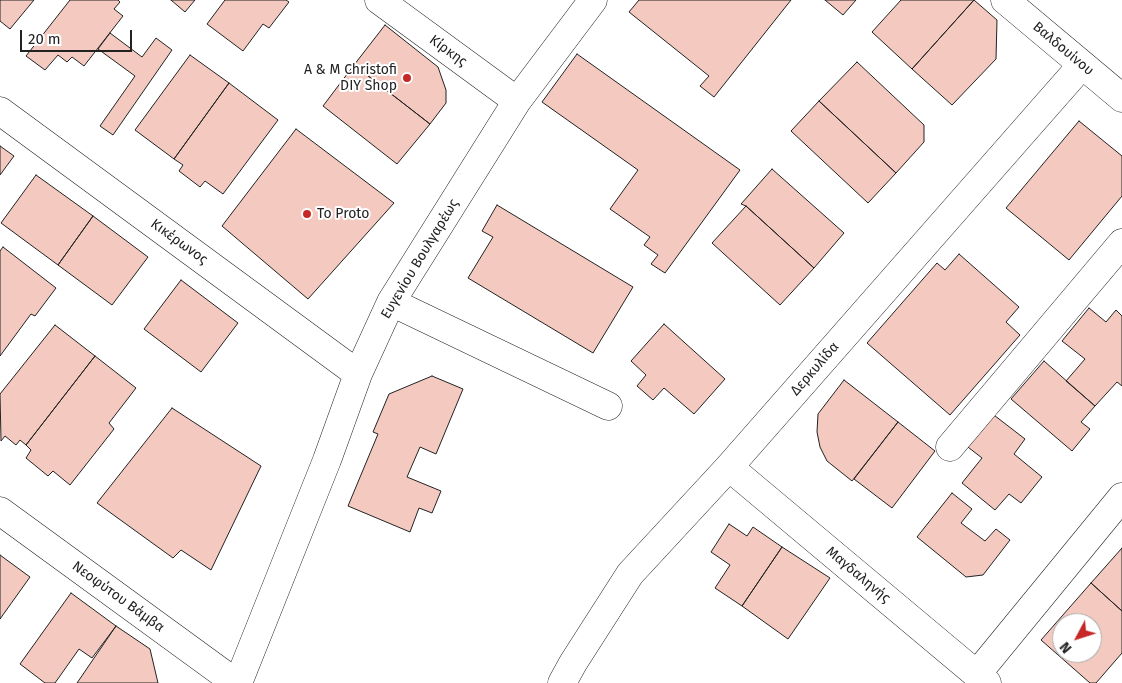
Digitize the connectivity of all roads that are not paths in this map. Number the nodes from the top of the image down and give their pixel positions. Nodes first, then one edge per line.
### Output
1 (379, 0) edge
2 (593, 0) edge
3 (1005, 0) edge
4 (1082, 65) junction
5 (1122, 98) edge
6 (517, 101) junction
7 (0, 111) edge
8 (1122, 243) edge
9 (391, 302) junction
10 (358, 374) junction
11 (608, 406) dead end
12 (950, 447) dead end
13 (729, 467) junction
14 (1122, 497) edge
15 (0, 512) edge
16 (982, 678) edge
17 (237, 683) edge
18 (562, 683) edge

1 - 6 street, Κίρκης
2 - 6 street, Ευγενίου Βουλγαρέως
3 - 4 street, Βαλδουίνου
4 - 5 street, Βαλδουίνου
4 - 13 street, Δερκυλίδα
6 - 9 street, Ευγενίου Βουλγαρέως
7 - 10 street, Κικέρωνος
8 - 12 street
9 - 10 street, Ευγενίου Βουλγαρέως
9 - 11 street
10 - 17 street, Ευγενίου Βουλγαρέως
13 - 16 street, Μαγδαληνής
13 - 18 street, Δερκυλίδα
14 - 16 street
15 - 17 street, Νεοφύτου Βάμβα

